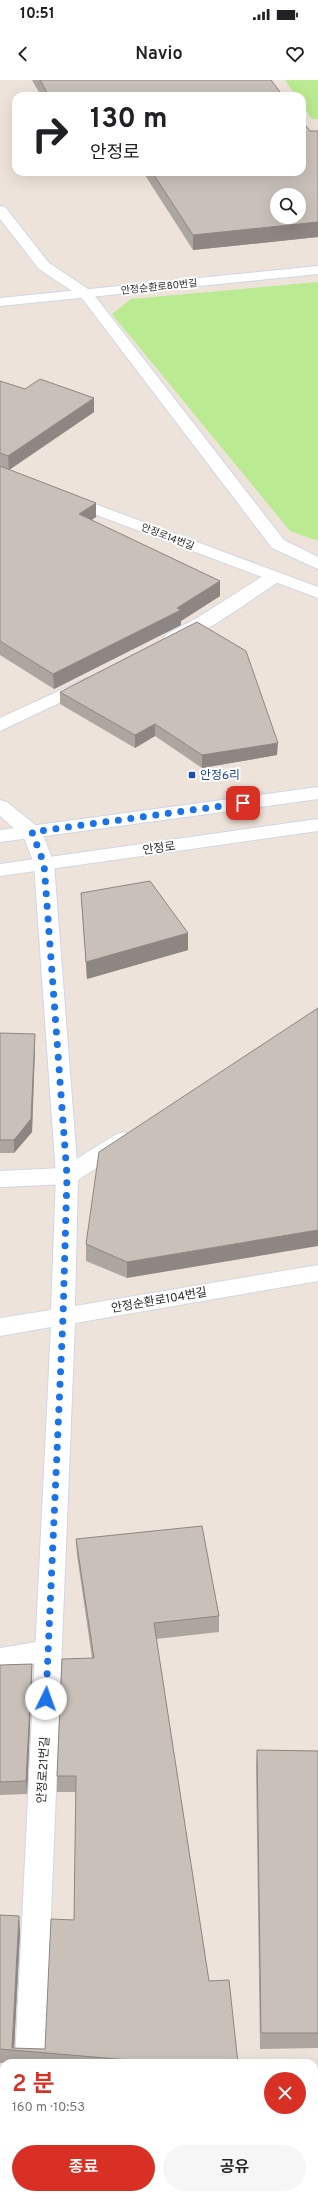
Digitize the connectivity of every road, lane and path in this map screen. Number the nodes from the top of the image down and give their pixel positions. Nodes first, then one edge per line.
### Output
1 (0, 210) edge
2 (318, 270) edge
3 (86, 294) junction
4 (0, 302) edge
5 (54, 493) edge
6 (318, 564) edge
7 (274, 577) junction
8 (318, 593) edge
9 (162, 644) edge
10 (99, 677) edge
11 (0, 725) edge
12 (318, 793) edge
13 (0, 806) edge
14 (318, 825) edge
15 (32, 832) junction
16 (0, 836) edge
17 (44, 864) junction
18 (0, 870) edge
19 (139, 1129) edge
20 (67, 1176) junction
21 (0, 1179) edge
22 (318, 1273) edge
23 (63, 1317) junction
24 (0, 1327) edge
25 (48, 1652) junction
26 (0, 1659) edge
27 (30, 2059) edge

1 - 3 street
2 - 3 street, 안정순환로80번길
3 - 4 street, 안정순환로80번길
3 - 6 street
5 - 7 street, 안정로14번길
7 - 8 street, 안정로14번길
7 - 9 street
10 - 11 street
12 - 15 street
13 - 15 street
14 - 17 street, 안정로
15 - 16 street
15 - 17 street, 안정로21번길
17 - 18 street, 안정로
17 - 20 street, 안정로21번길
19 - 20 street
20 - 21 street
20 - 23 street, 안정로21번길
22 - 23 street, 안정순환로104번길
23 - 24 street, 안정순환로104번길
23 - 25 street, 안정로21번길
25 - 26 street
25 - 27 street, 안정로21번길

